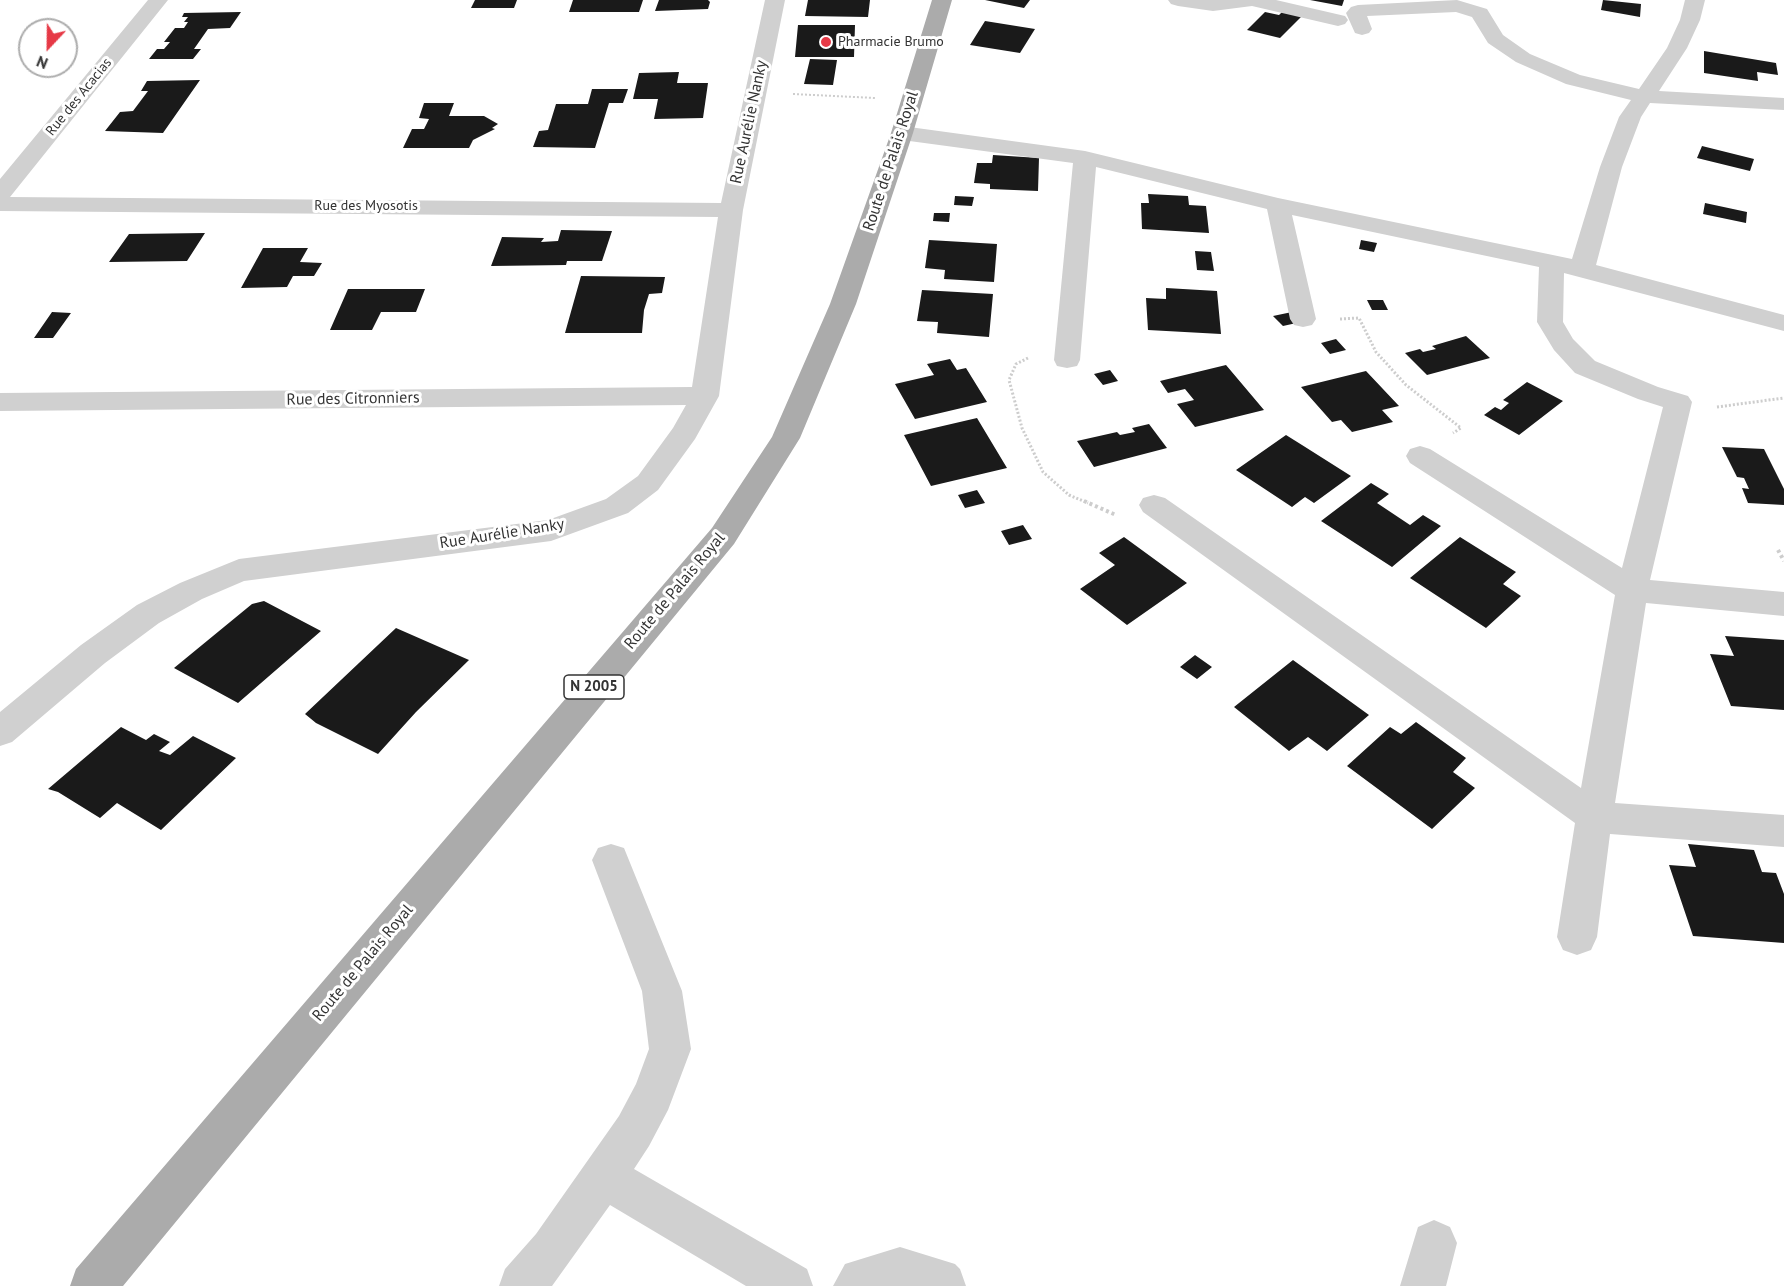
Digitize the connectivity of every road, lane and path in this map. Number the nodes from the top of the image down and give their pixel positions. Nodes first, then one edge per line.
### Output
1 (158, 0) edge
2 (775, 0) edge
3 (942, 0) edge
4 (1178, 0) edge
5 (1252, 0) edge
6 (1695, 0) edge
7 (1338, 20) dead end
8 (1362, 29) dead end
9 (755, 93) junction
10 (1642, 96) junction
11 (912, 100) junction
12 (1784, 104) edge
13 (902, 133) junction
14 (1085, 158) junction
15 (0, 194) edge
16 (0, 204) edge
17 (1278, 205) junction
18 (731, 210) junction
19 (1551, 263) junction
20 (1582, 269) junction
21 (1303, 319) joint
22 (1784, 323) edge
23 (1067, 360) joint
24 (705, 396) junction
25 (1784, 398) edge
26 (0, 402) edge
27 (1678, 402) junction
28 (1420, 456) joint
29 (1154, 505) joint
30 (1784, 550) edge
31 (1784, 561) edge
32 (1632, 590) junction
33 (1784, 604) edge
34 (0, 732) edge
35 (1594, 818) junction
36 (1784, 831) edge
37 (611, 860) dead end
38 (1577, 937) dead end
39 (604, 1176) junction
40 (1434, 1243) dead end
41 (93, 1286) edge
42 (522, 1286) edge
43 (790, 1286) edge
44 (856, 1286) edge
45 (943, 1286) edge
46 (1423, 1286) edge

1 - 15 street, Rue des Acacias
2 - 9 street, Rue Aurélie Nanky
3 - 11 main road, Route de Palais Royal / N 2005
4 - 5 street
5 - 7 street
6 - 10 street
8 - 10 street
9 - 11 path
9 - 18 street, Rue Aurélie Nanky
10 - 12 street
10 - 20 street
11 - 13 main road, Route de Palais Royal / N 2005
13 - 14 street
13 - 41 main road, Route de Palais Royal / N 2005
14 - 17 street
14 - 23 street
16 - 18 street, Rue des Myosotis
17 - 19 street
17 - 21 street
18 - 24 street, Rue Aurélie Nanky
19 - 20 street
19 - 27 street
20 - 22 street
21 - 28 path
23 - 29 path
24 - 26 street, Rue des Citronniers
24 - 34 street, Rue Aurélie Nanky
25 - 27 path
27 - 32 street
28 - 32 street
29 - 35 street
30 - 31 path
32 - 33 street
32 - 35 street
35 - 36 street
35 - 38 street
37 - 39 street
39 - 42 street
39 - 43 street
40 - 46 street
44 - 45 street

